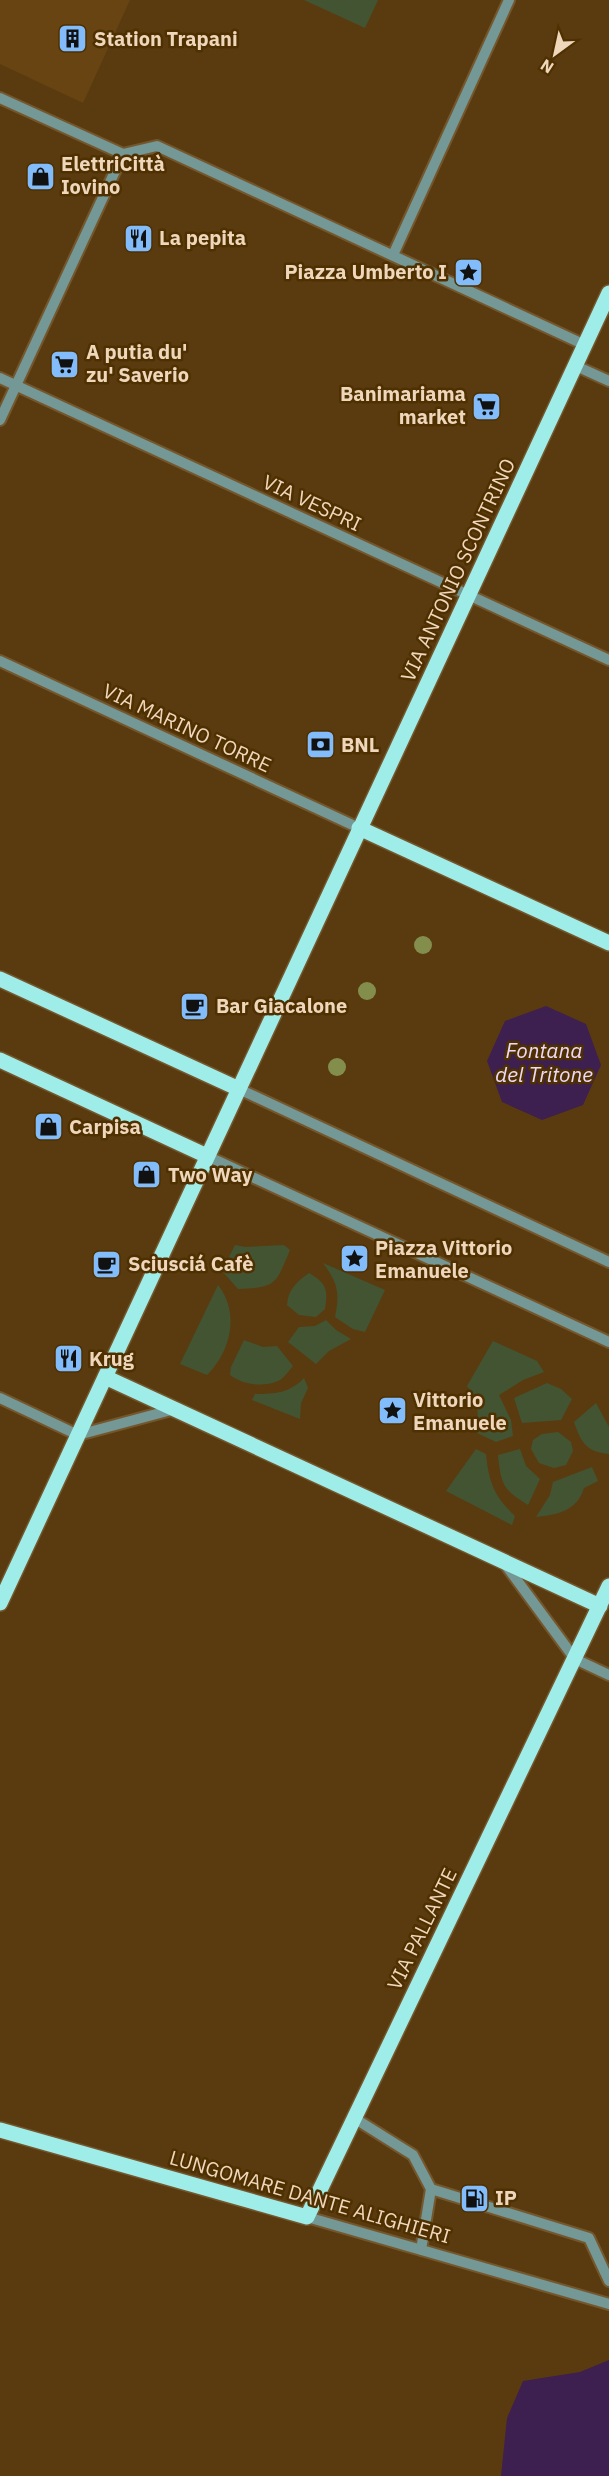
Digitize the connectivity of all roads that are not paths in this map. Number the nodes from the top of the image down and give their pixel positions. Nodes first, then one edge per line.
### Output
1 (510, 0) edge
2 (0, 98) edge
3 (123, 154) junction
4 (393, 255) junction
5 (609, 293) edge
6 (585, 345) junction
7 (576, 366) junction
8 (0, 378) edge
9 (609, 381) edge
10 (16, 385) junction
11 (0, 420) edge
12 (469, 595) junction
13 (609, 660) edge
14 (0, 661) edge
15 (359, 828) junction
16 (609, 943) edge
17 (0, 979) edge
18 (0, 1060) edge
19 (239, 1089) junction
20 (207, 1156) junction
21 (609, 1262) edge
22 (609, 1342) edge
23 (105, 1377) junction
24 (0, 1398) edge
25 (175, 1409) junction
26 (78, 1435) junction
27 (503, 1561) junction
28 (609, 1586) edge
29 (0, 1604) edge
30 (600, 1606) junction
31 (575, 1659) junction
32 (609, 1675) edge
33 (354, 2118) junction
34 (0, 2130) edge
35 (431, 2189) junction
36 (307, 2217) junction
37 (421, 2250) junction
38 (609, 2281) edge
39 (609, 2304) edge

1 - 4 street
2 - 3 street
3 - 4 street
3 - 10 street
4 - 6 street
5 - 6 main road, VIA ANTONIO SCONTRINO
6 - 7 main road, VIA ANTONIO SCONTRINO
7 - 9 street
7 - 12 main road, VIA ANTONIO SCONTRINO
8 - 10 street, VIA VESPRI
10 - 11 street
10 - 12 street, VIA VESPRI
12 - 13 street, VIA VESPRI
12 - 15 main road, VIA ANTONIO SCONTRINO
14 - 15 street, VIA MARINO TORRE
15 - 16 main road
15 - 19 main road, VIA ANTONIO SCONTRINO
17 - 19 main road
18 - 20 main road
19 - 20 main road, VIA ANTONIO SCONTRINO
19 - 21 street
20 - 22 street
20 - 23 main road, VIA ANTONIO SCONTRINO
23 - 25 main road
23 - 26 main road, VIA ANTONIO SCONTRINO
24 - 26 street
25 - 26 street
25 - 27 main road
26 - 29 main road, VIA ANTONIO SCONTRINO
27 - 30 main road
27 - 31 street
28 - 30 main road, VIA PALLANTE
30 - 31 main road, VIA PALLANTE
31 - 32 street
31 - 33 main road, VIA PALLANTE
33 - 35 street
33 - 36 main road, VIA PALLANTE
34 - 36 main road, LUNGOMARE DANTE ALIGHIERI
35 - 37 street
35 - 38 street
36 - 37 street, LUNGOMARE DANTE ALIGHIERI
37 - 39 street, LUNGOMARE DANTE ALIGHIERI

